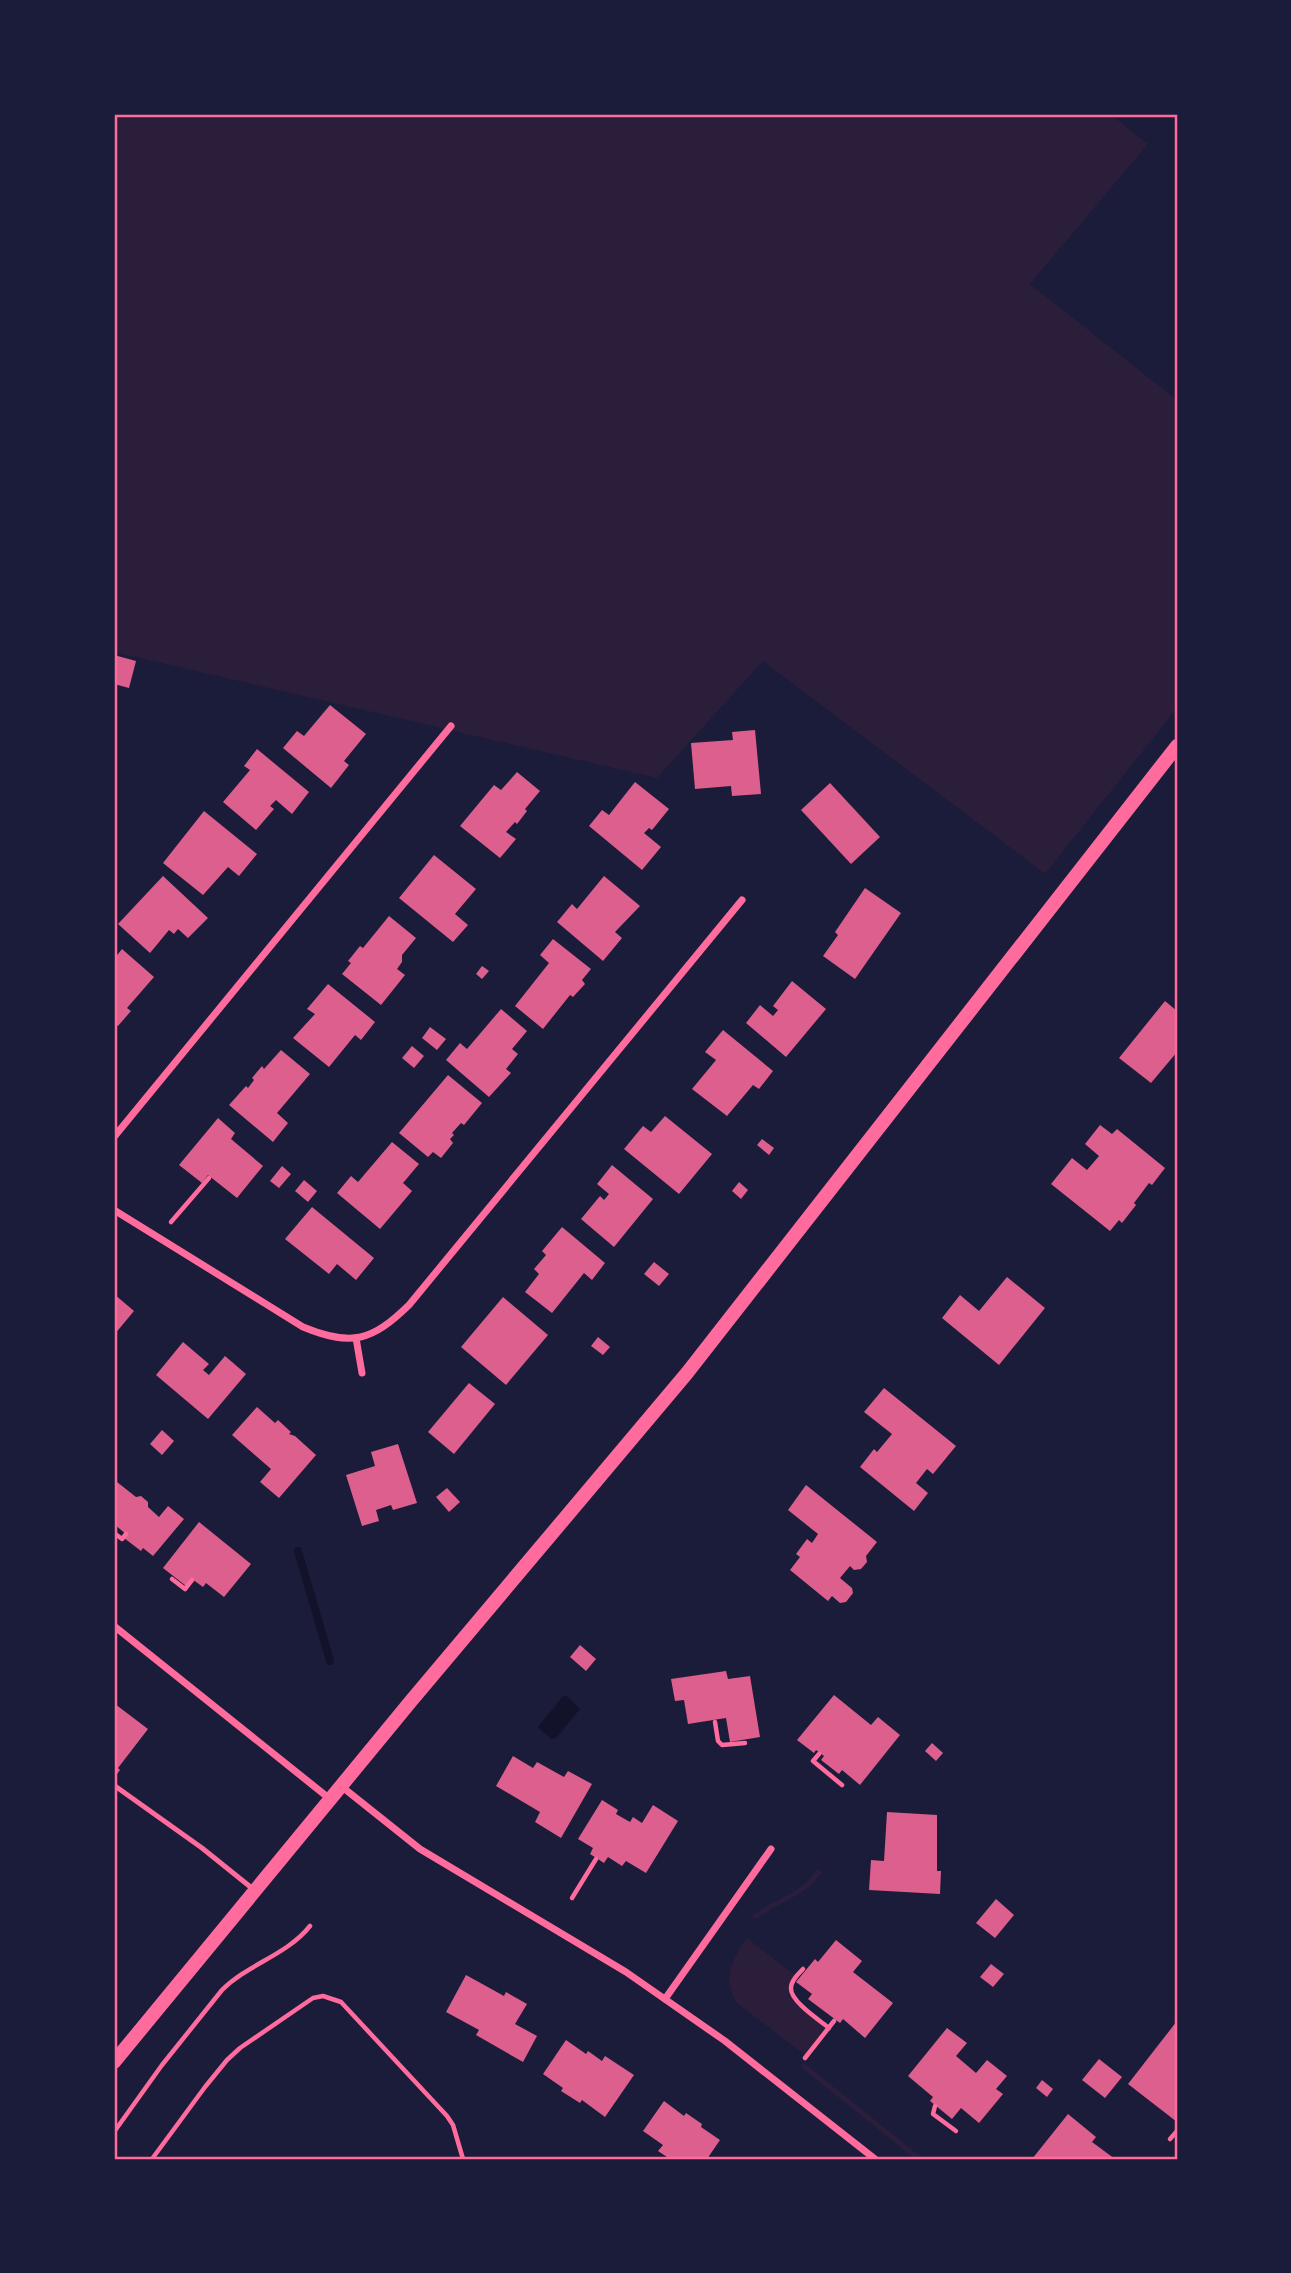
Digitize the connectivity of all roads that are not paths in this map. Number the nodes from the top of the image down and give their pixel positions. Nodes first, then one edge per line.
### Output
1 (452, 726) dead end
2 (1177, 746) edge
3 (743, 900) dead end
4 (114, 1137) edge
5 (114, 1210) edge
6 (356, 1338) junction
7 (362, 1373) dead end
8 (114, 1626) edge
9 (115, 1786) edge
10 (341, 1786) junction
11 (331, 1799) junction
12 (771, 1849) dead end
13 (255, 1890) junction
14 (665, 1999) junction
15 (114, 2062) edge
16 (875, 2159) edge

1 - 4 street
2 - 10 main road
3 - 6 street
5 - 6 street
6 - 7 street
8 - 11 street
9 - 13 lane
10 - 11 main road
10 - 14 street
11 - 13 main road
12 - 14 street
13 - 15 main road
14 - 16 street

